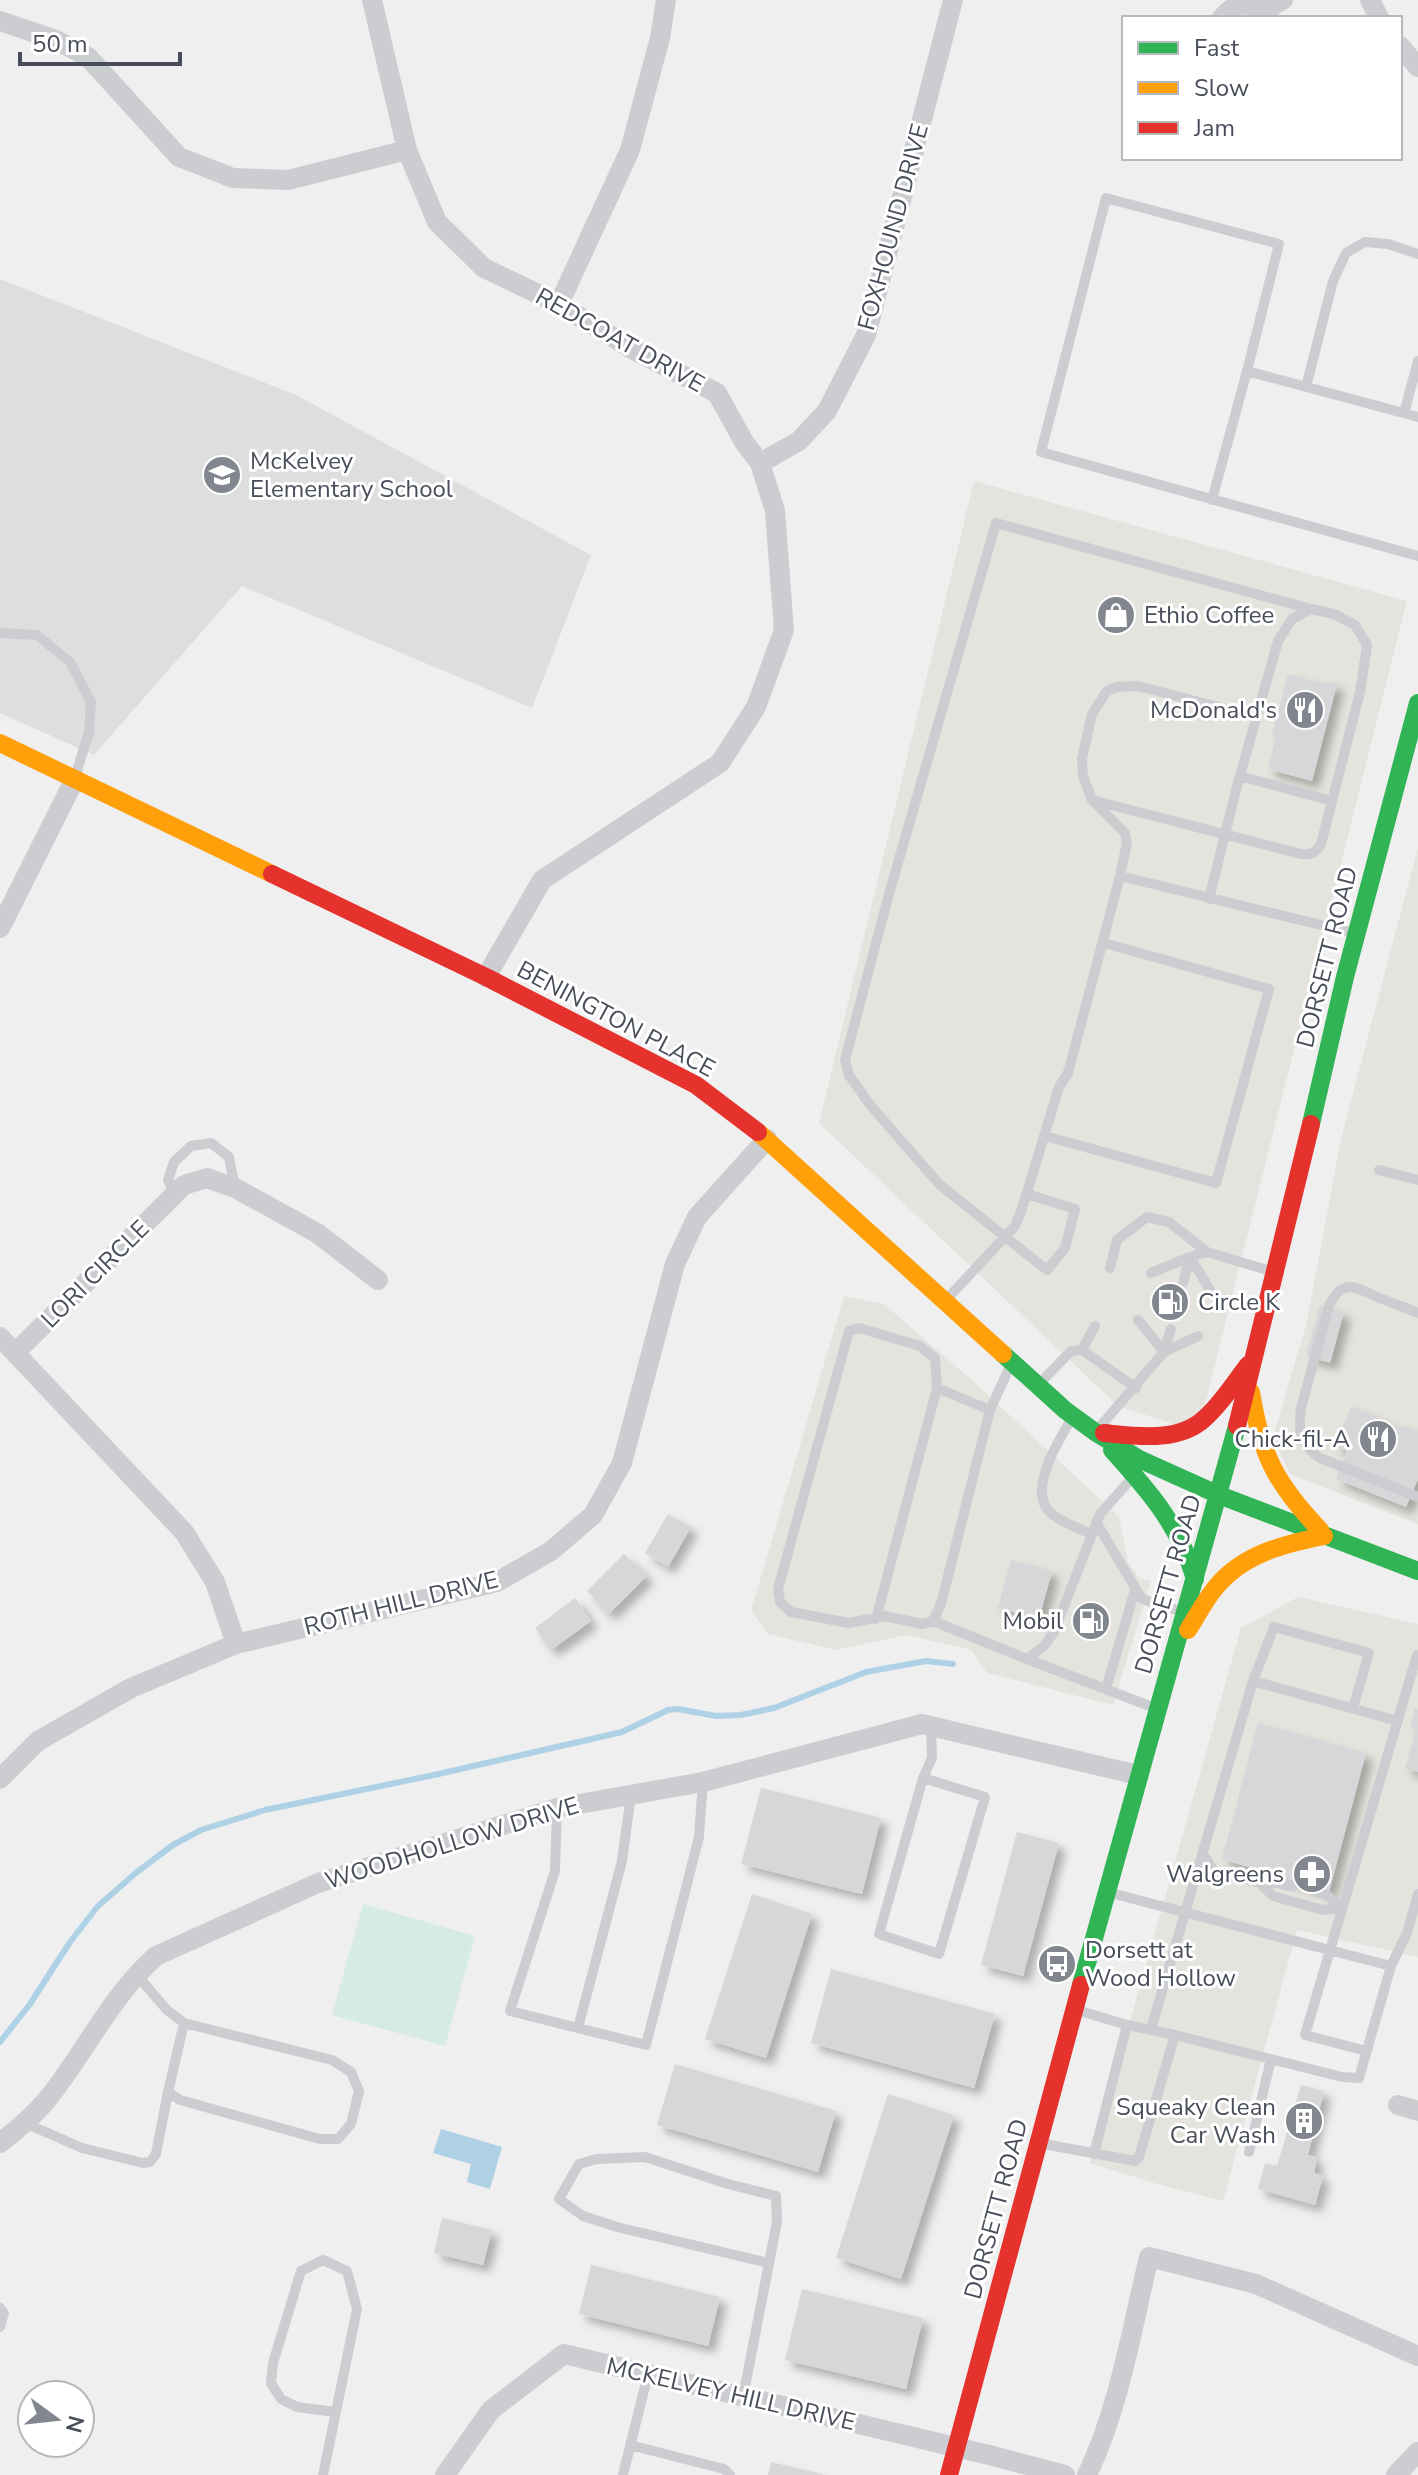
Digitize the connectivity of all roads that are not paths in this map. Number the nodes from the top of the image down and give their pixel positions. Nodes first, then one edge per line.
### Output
1 (372, 0) edge
2 (666, 0) edge
3 (953, 0) edge
4 (1283, 0) edge
5 (1267, 14) edge
6 (1224, 16) edge
7 (0, 21) edge
8 (1402, 48) edge
9 (1418, 67) edge
10 (407, 150) junction
11 (1418, 254) edge
12 (559, 304) junction
13 (1418, 361) edge
14 (1247, 371) junction
15 (1306, 387) junction
16 (1404, 413) junction
17 (1418, 417) edge
18 (760, 463) junction
19 (1212, 500) junction
20 (1418, 556) edge
21 (1311, 609) junction
22 (0, 633) edge
23 (1418, 703) edge
24 (1256, 717) junction
25 (0, 743) edge
26 (1240, 776) junction
27 (75, 779) junction
28 (1092, 800) junction
29 (1332, 801) junction
30 (1225, 835) junction
31 (1120, 876) junction
32 (1209, 899) junction
33 (0, 928) edge
34 (1357, 934) junction
35 (1104, 943) junction
36 (486, 977) junction
37 (1045, 1136) junction
38 (767, 1139) junction
39 (1379, 1170) dead end
40 (1418, 1180) edge
41 (235, 1188) junction
42 (1027, 1194) junction
43 (174, 1195) junction
44 (1004, 1237) junction
45 (1207, 1252) junction
46 (1190, 1257) junction
47 (1110, 1268) dead end
48 (1276, 1272) junction
49 (1151, 1273) dead end
50 (378, 1280) dead end
51 (1183, 1283) dead end
52 (1210, 1290) dead end
53 (944, 1301) junction
54 (1418, 1313) edge
55 (1138, 1320) dead end
56 (1095, 1326) dead end
57 (1171, 1329) dead end
58 (1198, 1336) dead end
59 (0, 1337) edge
60 (1082, 1350) junction
61 (16, 1352) junction
62 (1164, 1352) junction
63 (1254, 1357) junction
64 (1012, 1362) junction
65 (1249, 1379) junction
66 (1037, 1385) junction
67 (937, 1388) junction
68 (1136, 1388) junction
69 (990, 1410) junction
70 (1073, 1416) junction
71 (1095, 1432) junction
72 (1134, 1475) junction
73 (1219, 1495) junction
74 (1418, 1497) edge
75 (1096, 1522) junction
76 (1091, 1534) junction
77 (1326, 1536) junction
78 (1418, 1571) edge
79 (1195, 1579) junction
80 (1135, 1590) junction
81 (1185, 1613) junction
82 (876, 1619) junction
83 (933, 1621) junction
84 (236, 1644) junction
85 (1174, 1651) junction
86 (1418, 1654) edge
87 (1027, 1659) junction
88 (1253, 1681) junction
89 (1106, 1689) junction
90 (1353, 1708) junction
91 (1157, 1709) junction
92 (1398, 1721) junction
93 (931, 1726) junction
94 (1138, 1775) junction
95 (923, 1778) junction
96 (0, 1779) edge
97 (703, 1782) junction
98 (631, 1795) junction
99 (557, 1808) junction
100 (1203, 1854) junction
101 (1260, 1883) junction
102 (1292, 1886) dead end
103 (1107, 1892) junction
104 (1319, 1893) dead end
105 (1418, 1894) edge
106 (1341, 1907) junction
107 (1184, 1911) junction
108 (1328, 1950) junction
109 (1391, 1966) junction
110 (136, 1974) junction
111 (1075, 2009) junction
112 (184, 2023) junction
113 (1127, 2025) junction
114 (578, 2028) junction
115 (1151, 2029) junction
116 (1175, 2035) junction
117 (1366, 2051) junction
118 (1271, 2059) junction
119 (168, 2092) junction
120 (25, 2123) junction
121 (0, 2143) edge
122 (1039, 2143) junction
123 (1249, 2152) dead end
124 (1094, 2154) junction
125 (769, 2263) junction
126 (0, 2308) edge
127 (0, 2327) edge
128 (1418, 2356) edge
129 (648, 2374) junction
130 (743, 2397) junction
131 (335, 2412) junction
132 (630, 2445) junction
133 (956, 2448) junction
134 (1418, 2452) edge
135 (323, 2475) edge
136 (445, 2475) edge
137 (623, 2475) edge
138 (730, 2475) edge
139 (949, 2475) edge
140 (1065, 2475) edge
141 (1087, 2475) edge
142 (1396, 2475) edge

1 - 10 street, REDCOAT DRIVE
2 - 12 street
3 - 18 street, FOXHOUND DRIVE
4 - 5 street
5 - 6 street
7 - 10 street
8 - 9 street
10 - 12 street, REDCOAT DRIVE
11 - 15 lane
12 - 18 street, REDCOAT DRIVE
13 - 16 lane
14 - 15 lane
14 - 19 lane
14 - 19 lane
15 - 16 lane
16 - 17 lane
18 - 36 street, REDCOAT DRIVE
19 - 20 lane
21 - 24 lane
21 - 29 lane
21 - 44 lane
22 - 27 lane
23 - 34 main road, DORSETT ROAD
24 - 26 lane
24 - 28 lane
25 - 27 main road, BENINGTON PLACE
26 - 29 lane
26 - 30 lane
27 - 33 street
27 - 36 main road, BENINGTON PLACE
28 - 30 lane
28 - 31 lane
29 - 30 lane
30 - 32 lane
31 - 32 lane
31 - 35 lane
32 - 34 lane
34 - 48 main road, DORSETT ROAD
35 - 37 lane
35 - 37 lane
36 - 38 main road, BENINGTON PLACE
37 - 42 lane
38 - 53 main road, BENINGTON PLACE
38 - 84 street, ROTH HILL DRIVE
39 - 40 lane
41 - 43 street, LORI CIRCLE
41 - 43 lane
41 - 50 street, LORI CIRCLE
42 - 44 lane
42 - 44 lane
43 - 61 street, LORI CIRCLE
44 - 53 lane
45 - 46 lane
45 - 47 lane
45 - 48 lane
46 - 49 lane
46 - 51 lane
46 - 52 lane
48 - 63 main road, DORSETT ROAD
53 - 64 main road, BENINGTON PLACE
54 - 74 lane
55 - 62 lane
56 - 60 lane
57 - 62 lane
58 - 62 lane
59 - 61 street
60 - 66 lane
60 - 68 lane
61 - 84 street
62 - 68 lane
63 - 65 main road, DORSETT ROAD
63 - 71 main road
64 - 66 main road, BENINGTON PLACE
64 - 69 lane
65 - 73 main road, DORSETT ROAD
65 - 77 main road
66 - 70 main road, BENINGTON PLACE
67 - 69 lane
67 - 82 lane
67 - 82 lane
68 - 71 lane
69 - 83 lane
70 - 71 main road, BENINGTON PLACE
70 - 76 lane
71 - 72 main road
71 - 73 main road, BENINGTON PLACE
72 - 75 lane
72 - 79 main road
73 - 77 main road, BENINGTON PLACE
73 - 79 main road, DORSETT ROAD
75 - 76 lane
75 - 80 lane
76 - 87 lane
77 - 78 main road, BENINGTON PLACE
77 - 85 main road
79 - 81 main road, DORSETT ROAD
80 - 81 lane
80 - 89 lane
81 - 85 main road, DORSETT ROAD
82 - 83 lane
83 - 87 lane
84 - 96 street, ROTH HILL DRIVE
85 - 91 main road, DORSETT ROAD
86 - 92 lane
87 - 89 lane
88 - 90 lane
88 - 90 lane
88 - 100 lane
89 - 91 lane
90 - 92 lane
91 - 94 main road, DORSETT ROAD
92 - 106 lane
93 - 94 street, WOODHOLLOW DRIVE
93 - 95 lane
93 - 97 street, WOODHOLLOW DRIVE
94 - 103 main road, DORSETT ROAD
95 - 95 lane
97 - 98 street, WOODHOLLOW DRIVE
97 - 114 lane
98 - 99 street, WOODHOLLOW DRIVE
98 - 114 lane
99 - 110 street, WOODHOLLOW DRIVE
99 - 114 lane
100 - 101 lane
100 - 107 lane
101 - 102 lane
101 - 106 lane
103 - 107 lane
103 - 111 main road, DORSETT ROAD
104 - 106 lane
105 - 109 lane
106 - 108 lane
107 - 108 lane
107 - 115 lane
108 - 109 lane
108 - 117 lane
109 - 117 lane
110 - 112 lane
110 - 120 street, WOODHOLLOW DRIVE
111 - 113 lane
111 - 122 main road, DORSETT ROAD
112 - 119 lane
112 - 119 lane
113 - 115 lane
113 - 124 lane
115 - 116 lane
116 - 118 lane
116 - 124 lane
117 - 118 lane
118 - 123 lane
119 - 120 lane
120 - 121 street, WOODHOLLOW DRIVE
122 - 124 lane
122 - 133 main road, DORSETT ROAD
125 - 125 lane
125 - 130 lane
126 - 127 lane
128 - 141 street
129 - 130 street, MCKELVEY HILL DRIVE
129 - 132 lane
129 - 136 street, MCKELVEY HILL DRIVE
130 - 133 street, MCKELVEY HILL DRIVE
131 - 131 lane
131 - 135 lane
132 - 137 lane
132 - 138 lane
133 - 139 main road, DORSETT ROAD
133 - 140 street, MCKELVEY HILL DRIVE
134 - 142 street

